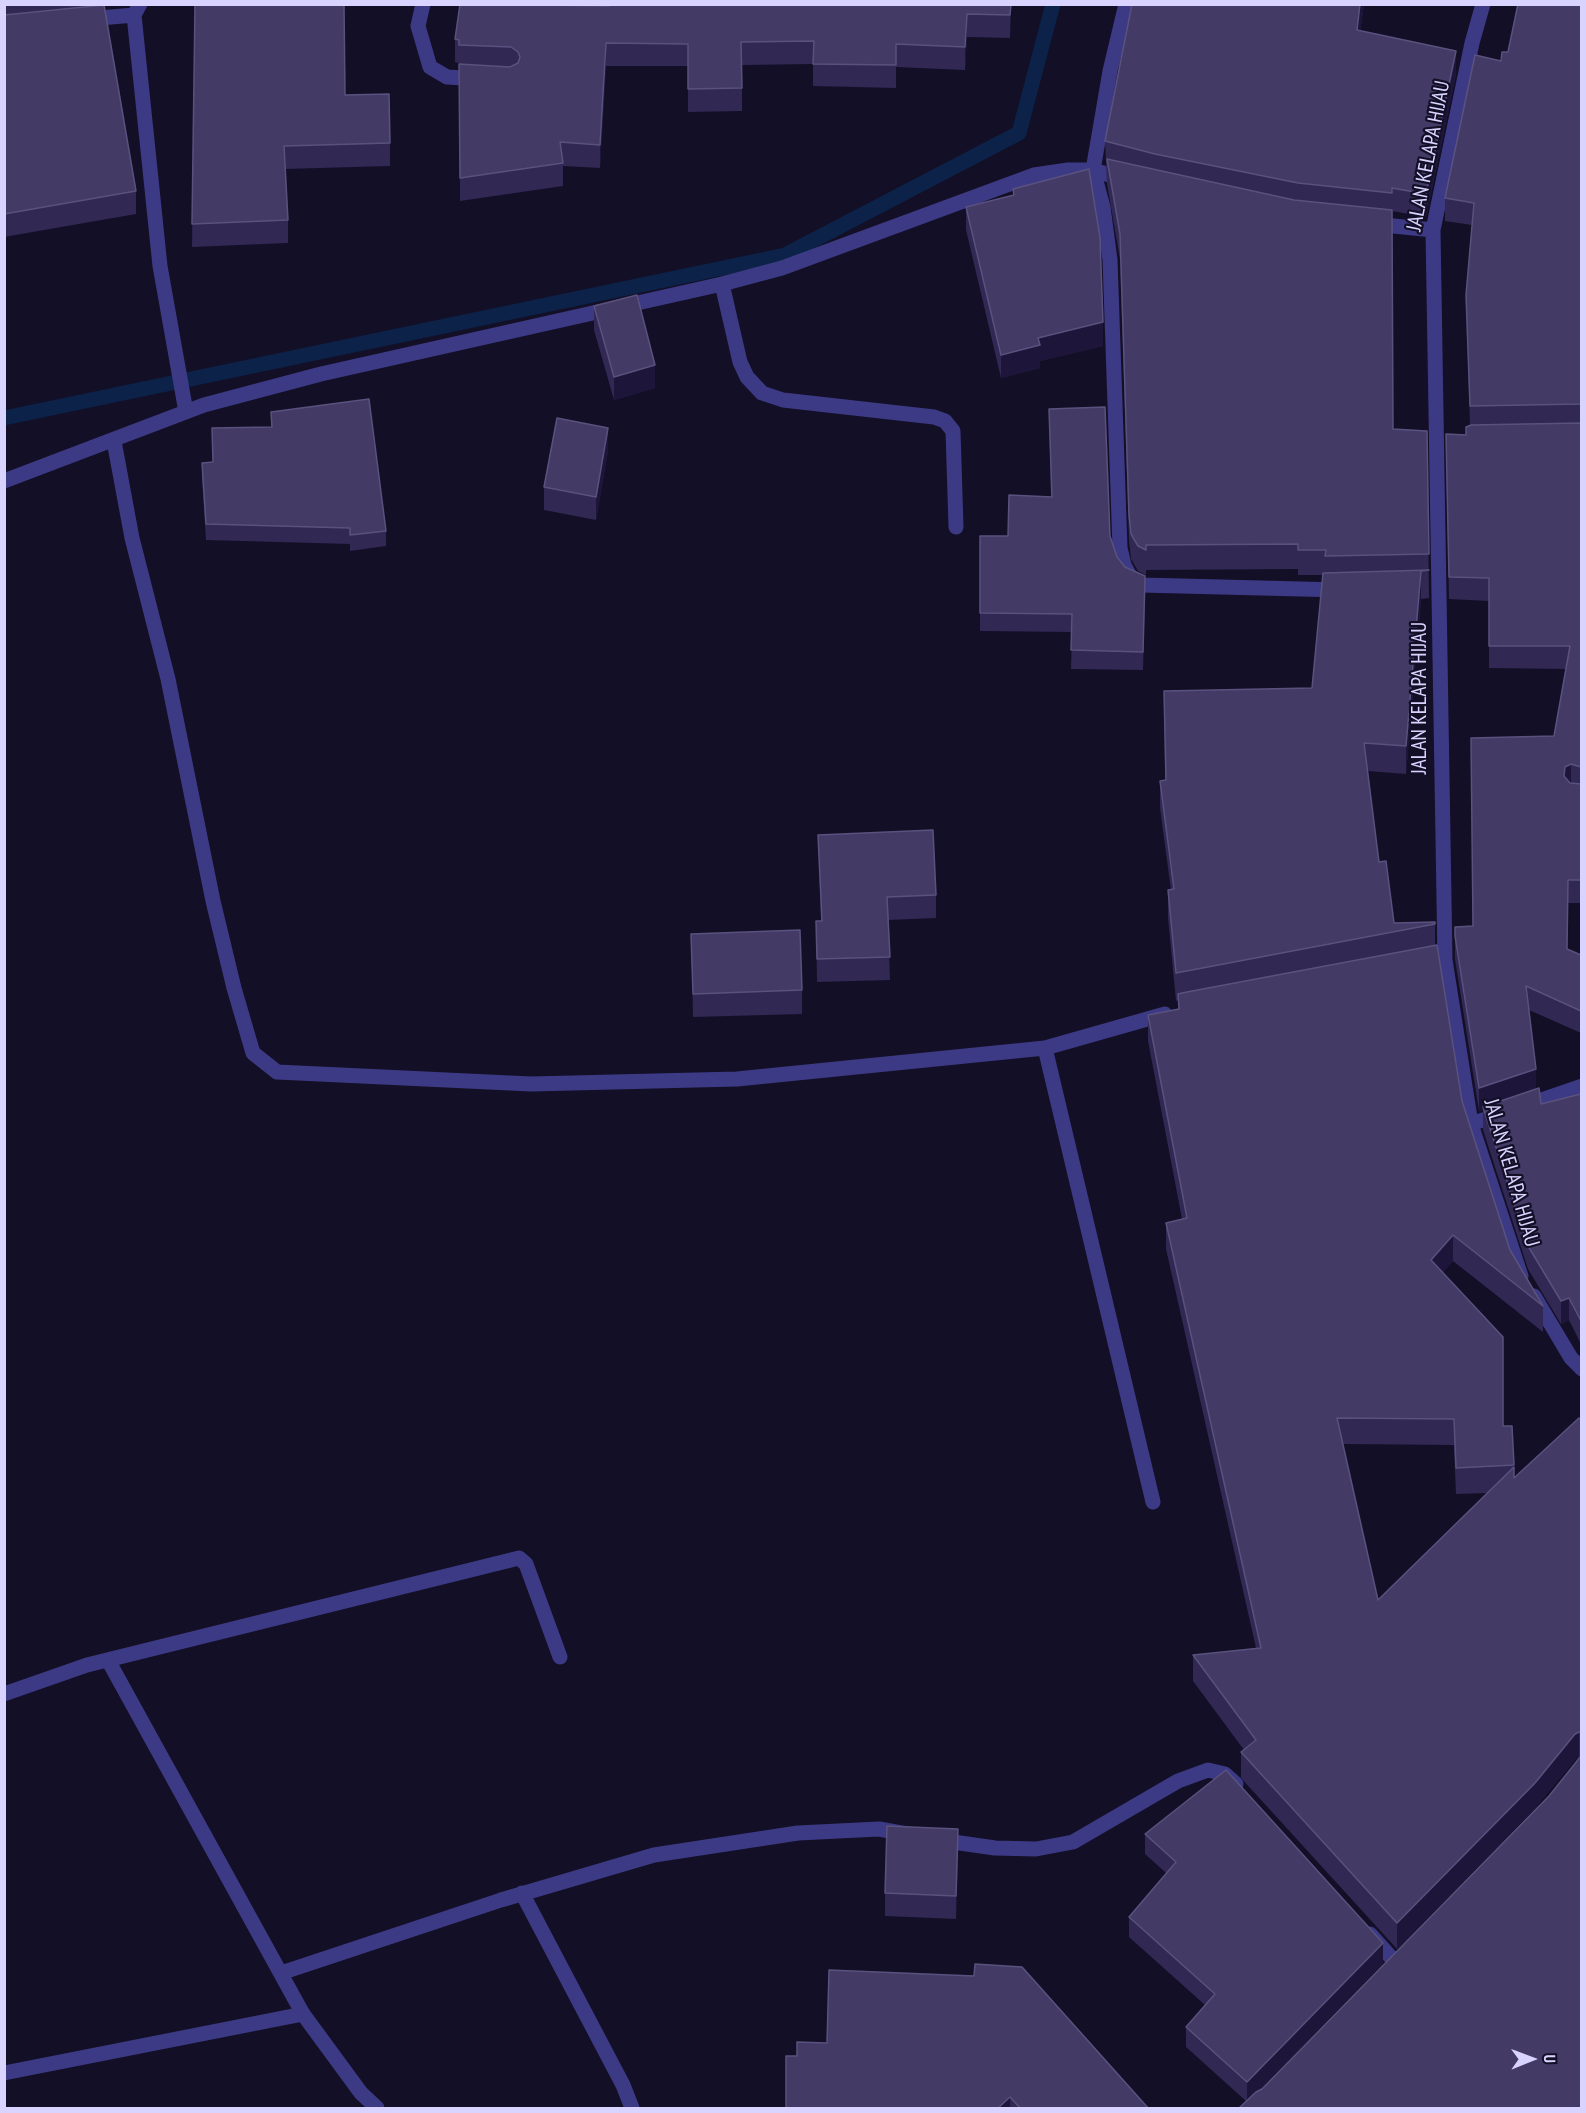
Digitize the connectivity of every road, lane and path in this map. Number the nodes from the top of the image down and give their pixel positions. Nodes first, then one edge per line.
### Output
1 (423, 4) edge
2 (1126, 4) edge
3 (1483, 4) edge
4 (137, 10) edge
5 (75, 21) edge
6 (500, 80) edge
7 (1093, 170) junction
8 (1144, 184) edge
9 (1353, 222) edge
10 (1433, 230) junction
11 (722, 284) junction
12 (186, 412) junction
13 (114, 441) junction
14 (4, 481) edge
15 (956, 527) dead end
16 (1419, 588) edge
17 (1441, 588) junction
18 (1353, 590) edge
19 (1445, 960) junction
20 (1412, 967) edge
21 (1185, 1008) edge
22 (1045, 1048) junction
23 (1581, 1086) edge
24 (1471, 1124) junction
25 (1581, 1369) edge
26 (1153, 1502) dead end
27 (560, 1657) dead end
28 (108, 1660) junction
29 (4, 1694) edge
30 (1249, 1798) edge
31 (522, 1893) junction
32 (1358, 1920) edge
33 (1396, 1963) edge
34 (281, 1973) junction
35 (303, 2014) junction
36 (4, 2073) edge
37 (377, 2109) edge
38 (632, 2109) edge

1 - 6 street
2 - 7 street
3 - 10 street, JALAN KELAPA HIJAU
4 - 5 street
4 - 12 street
7 - 8 street
7 - 11 street
7 - 18 street
9 - 10 street
10 - 17 street, JALAN KELAPA HIJAU
11 - 12 street
11 - 15 street
12 - 13 street
13 - 14 street
13 - 22 street
16 - 17 street
17 - 19 street, JALAN KELAPA HIJAU
19 - 20 street
19 - 24 street, JALAN KELAPA HIJAU
21 - 22 street
22 - 26 street
23 - 24 street
24 - 25 street, JALAN KELAPA HIJAU
27 - 28 street
28 - 29 street
28 - 34 street
30 - 31 street
31 - 34 street
31 - 38 street
32 - 33 street
34 - 35 street
35 - 36 street
35 - 37 street

